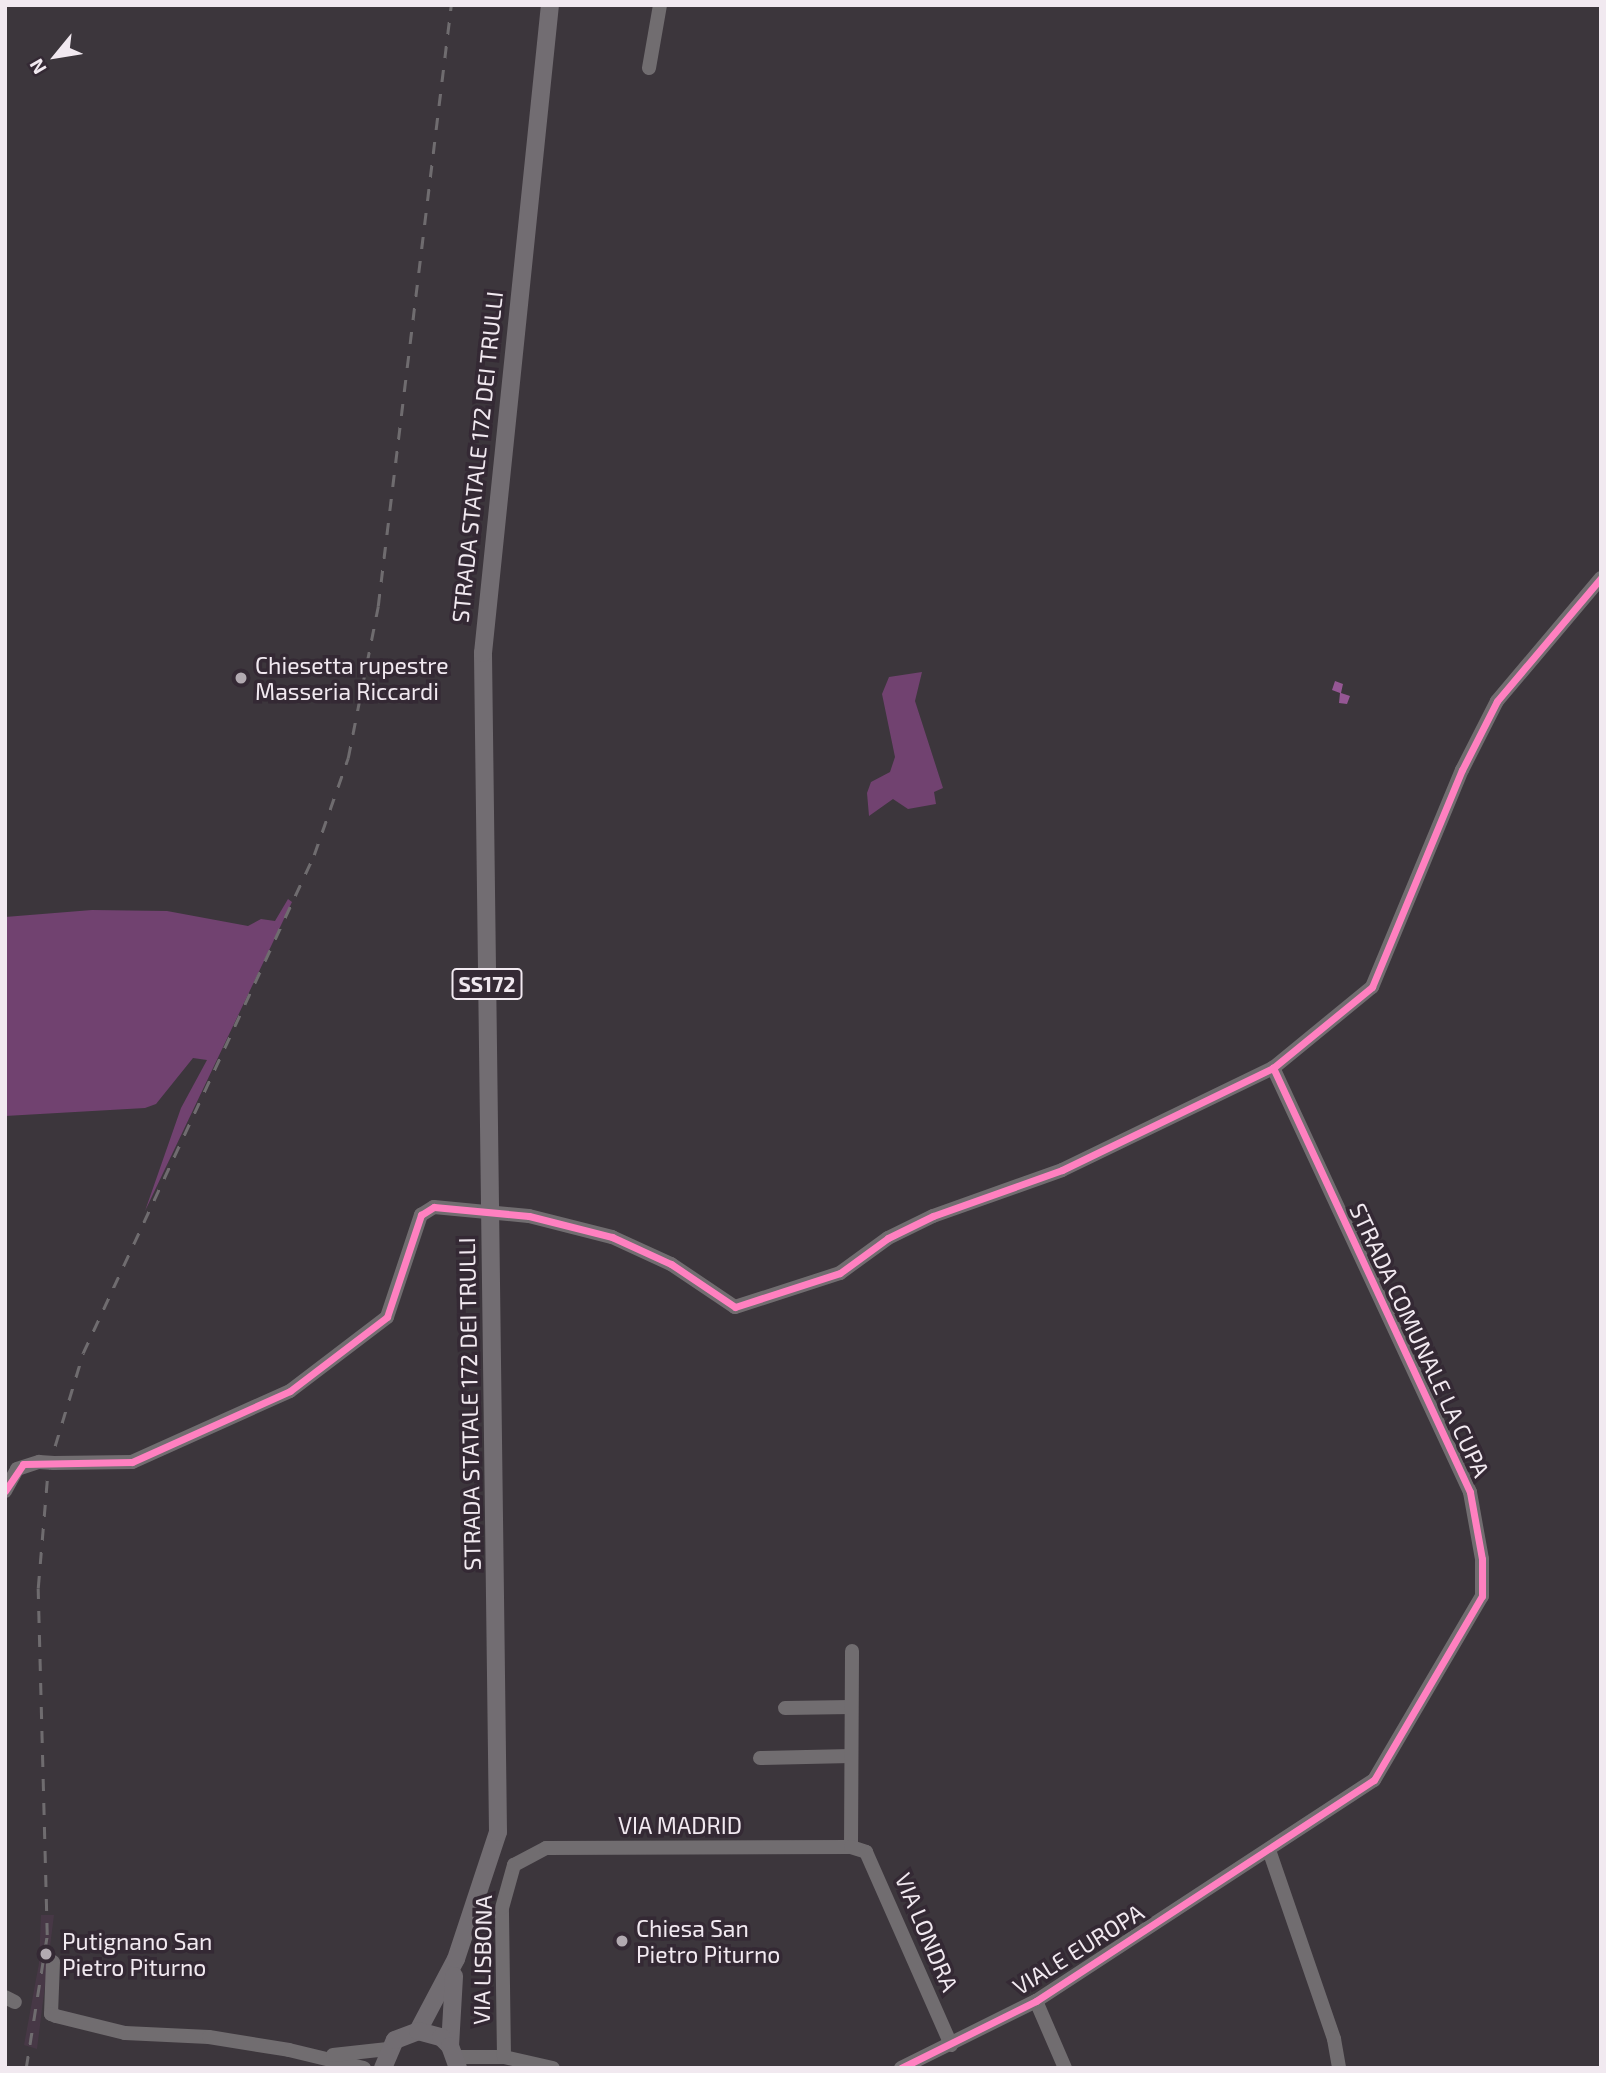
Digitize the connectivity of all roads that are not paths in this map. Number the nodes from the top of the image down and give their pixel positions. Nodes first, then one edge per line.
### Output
1 (550, 5) edge
2 (660, 5) edge
3 (649, 68) dead end
4 (1601, 578) edge
5 (1273, 1068) junction
6 (492, 1211) junction
7 (5, 1491) edge
8 (852, 1651) dead end
9 (851, 1707) junction
10 (785, 1708) dead end
11 (851, 1756) junction
12 (760, 1758) dead end
13 (851, 1847) junction
14 (1269, 1850) junction
15 (514, 1865) joint
16 (456, 1959) junction
17 (53, 1962) dead end
18 (1036, 2001) junction
19 (418, 2031) junction
20 (951, 2045) junction
21 (387, 2049) junction
22 (311, 2055) junction
23 (455, 2057) edge
24 (504, 2057) junction
25 (364, 2068) edge
26 (383, 2068) edge
27 (483, 2068) edge
28 (553, 2068) edge
29 (901, 2068) edge
30 (1065, 2068) edge
31 (1339, 2068) edge

1 - 6 main road, STRADA STATALE 172 DEI TRULLI / SS172
2 - 3 street
4 - 5 street
5 - 6 street
5 - 14 street, STRADA COMUNALE LA CUPA
6 - 7 street
6 - 16 main road, STRADA STATALE 172 DEI TRULLI / SS172
8 - 9 street
9 - 10 street
9 - 11 street
11 - 12 street
11 - 13 street
13 - 15 street, VIA MADRID
13 - 20 street, VIA LONDRA
14 - 18 street, VIALE EUROPA
14 - 31 street
15 - 24 street, VIA LISBONA
16 - 19 main road, STRADA STATALE 172 DEI TRULLI
16 - 23 main road, STRADA STATALE 172 DEI TRULLI
17 - 22 street
18 - 20 street, VIALE EUROPA
18 - 30 street
19 - 21 main road
19 - 23 main road
20 - 29 street, VIALE EUROPA
21 - 22 street
21 - 26 main road
22 - 25 street
23 - 24 street
24 - 27 street
24 - 28 street

